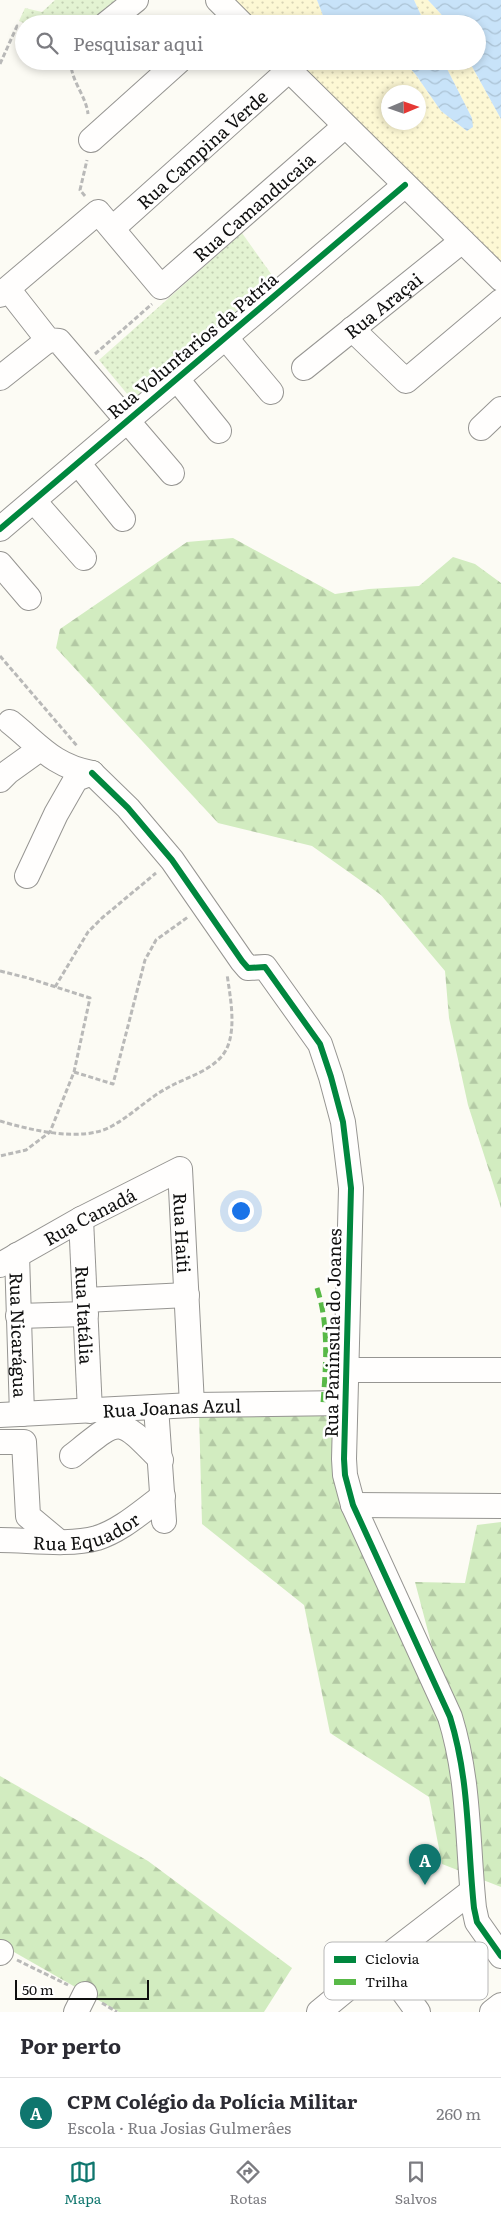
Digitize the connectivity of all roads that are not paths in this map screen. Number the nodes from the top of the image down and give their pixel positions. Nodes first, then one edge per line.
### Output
1 (136, 0) edge
2 (117, 15) edge
3 (169, 70) edge
4 (281, 70) edge
5 (289, 70) edge
6 (345, 126) junction
7 (91, 140) dead end
8 (405, 185) junction
9 (113, 228) junction
10 (462, 241) junction
11 (501, 279) edge
12 (4, 292) edge
13 (501, 301) edge
14 (352, 329) junction
15 (225, 337) junction
16 (48, 340) junction
17 (304, 368) dead end
18 (0, 378) edge
19 (176, 378) junction
20 (271, 392) dead end
21 (501, 409) edge
22 (127, 420) junction
23 (481, 428) dead end
24 (219, 431) dead end
25 (78, 463) junction
26 (172, 473) dead end
27 (34, 501) junction
28 (123, 519) dead end
29 (0, 529) edge
30 (84, 558) dead end
31 (0, 564) edge
32 (29, 598) dead end
33 (10, 722) dead end
34 (40, 749) junction
35 (92, 773) junction
36 (0, 780) edge
37 (27, 876) dead end
38 (180, 1169) joint
39 (81, 1219) junction
40 (8, 1260) edge
41 (187, 1295) junction
42 (86, 1307) junction
43 (18, 1316) junction
44 (347, 1370) junction
45 (501, 1370) edge
46 (345, 1403) junction
47 (192, 1405) junction
48 (156, 1407) junction
49 (90, 1411) junction
50 (11, 1414) edge
51 (0, 1442) edge
52 (72, 1456) dead end
53 (161, 1460) junction
54 (162, 1496) junction
55 (353, 1505) junction
56 (501, 1506) edge
57 (164, 1521) dead end
58 (0, 1540) edge
59 (58, 1541) junction
60 (472, 1891) junction
61 (406, 1942) edge
62 (501, 1956) edge
63 (334, 2000) edge
64 (409, 2000) edge
65 (501, 2005) edge
66 (319, 2012) edge
67 (418, 2012) edge
68 (492, 2012) edge

1 - 2 street
3 - 7 street
4 - 9 street, Rua Campina Verde
5 - 6 street
6 - 8 street
6 - 9 street, Rua Camanducaia
8 - 10 street
8 - 15 street, Rua Voluntarios da Patría
9 - 12 street
10 - 11 street
10 - 14 street, Rua Araçai
12 - 16 street
13 - 14 street
14 - 17 street, Rua Araçai
15 - 19 street, Rua Voluntarios da Patría
15 - 20 street
16 - 18 street
16 - 22 street
19 - 22 street, Rua Voluntarios da Patría
19 - 24 street
21 - 23 street
22 - 25 street, Rua Voluntarios da Patría
22 - 26 street
25 - 27 street, Rua Voluntarios da Patría
25 - 28 street
27 - 29 street, Rua Voluntarios da Patría
27 - 30 street
31 - 32 street
33 - 34 street
34 - 35 street
34 - 36 street
35 - 37 street
35 - 44 street, Rua Paninsula do Joanes
38 - 39 street, Rua Canadá
38 - 41 street, Rua Haiti
39 - 40 street, Rua Canadá
39 - 42 street, Rua Itatália
40 - 43 street, Rua Nicarágua
41 - 42 street, Rua Haiti
41 - 47 street, Rua Haiti
42 - 43 street, Rua Haiti
42 - 49 street, Rua Itatália
43 - 50 street, Rua Nicarágua
44 - 45 street
44 - 46 street, Rua Paninsula do Joanes
46 - 47 street, Rua Joanas Azul
46 - 55 street, Rua Paninsula do Joanes
47 - 48 street, Rua Joanas Azul
48 - 49 street, Rua Joanas Azul
48 - 53 street
49 - 50 street, Rua Joanas Azul
51 - 59 street
52 - 53 street
53 - 54 street
54 - 57 street
54 - 59 street, Rua Equador
55 - 56 street
55 - 60 street, Rua Paninsula do Joanes
58 - 59 street, Rua Equador
60 - 61 street
60 - 62 street, Rua Paninsula do Joanes
63 - 66 street
64 - 67 street
65 - 68 street

